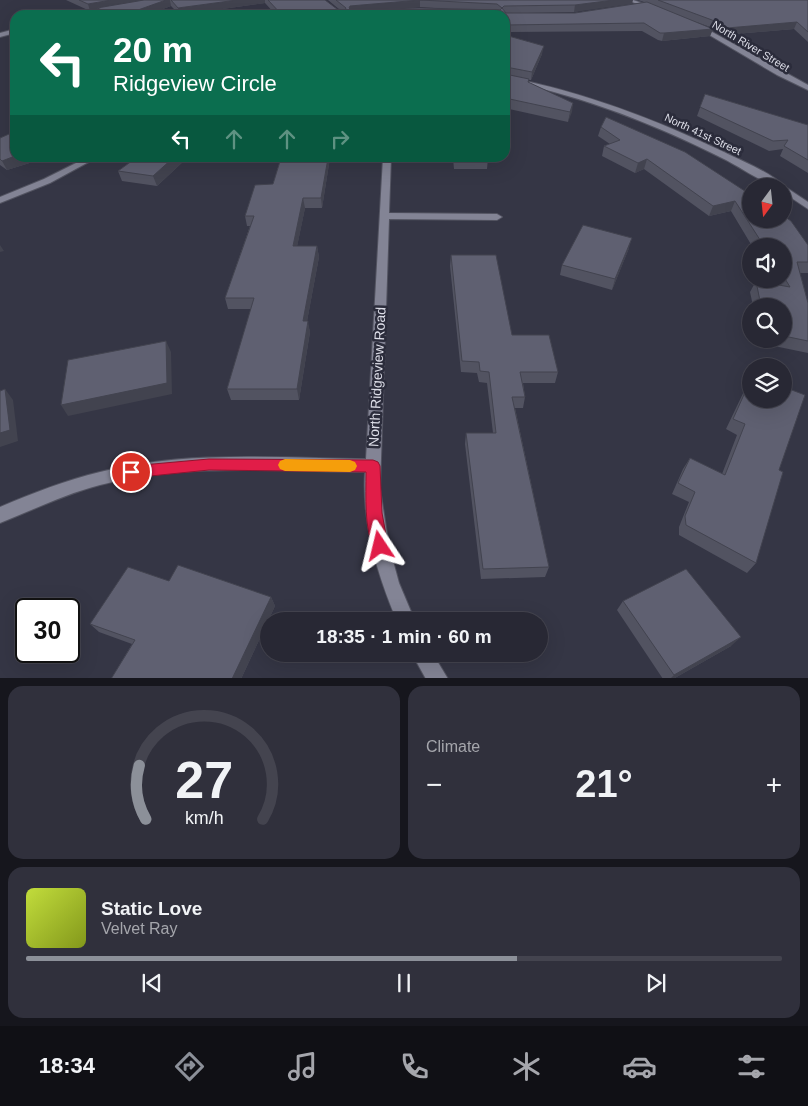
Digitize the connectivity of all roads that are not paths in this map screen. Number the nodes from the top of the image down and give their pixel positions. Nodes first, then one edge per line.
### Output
1 (628, 0) edge
2 (647, 6) junction
3 (118, 8) edge
4 (632, 9) edge
5 (108, 10) edge
6 (665, 12) edge
7 (690, 23) edge
8 (510, 81) edge
9 (808, 88) edge
10 (84, 162) edge
11 (387, 162) edge
12 (765, 178) edge
13 (792, 195) edge
14 (0, 200) edge
15 (808, 206) edge
16 (385, 216) junction
17 (496, 216) dead end
18 (373, 466) junction
19 (0, 515) edge
20 (402, 612) edge
21 (427, 662) edge
22 (438, 678) edge

1 - 2 street
2 - 4 street
2 - 6 street
3 - 5 street
7 - 9 street, North River Street
8 - 12 street, North 41st Street
10 - 14 street
11 - 16 street, North Ridgeview Road
13 - 15 street
16 - 17 street
16 - 18 street, North Ridgeview Road
18 - 19 street
18 - 20 street, North Ridgeview Road
21 - 22 street

